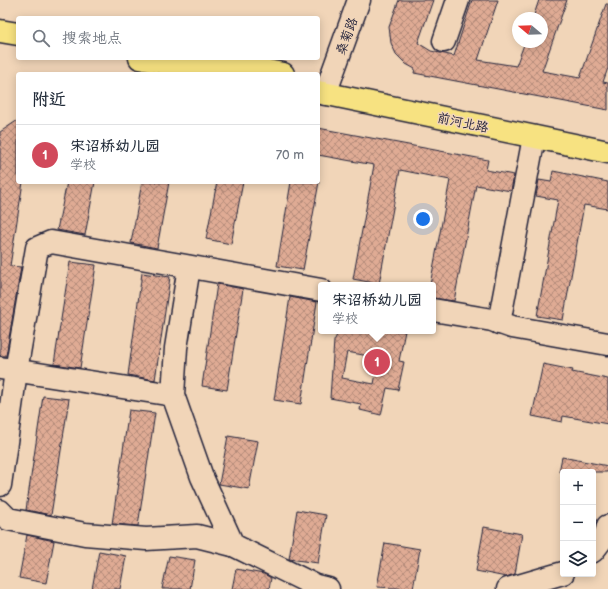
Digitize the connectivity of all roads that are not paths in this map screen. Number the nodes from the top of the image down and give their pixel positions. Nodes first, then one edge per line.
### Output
1 (359, 0) edge
2 (458, 0) edge
3 (0, 20) edge
4 (16, 24) edge
5 (0, 31) edge
6 (16, 34) edge
7 (444, 41) dead end
8 (150, 60) edge
9 (210, 60) edge
10 (213, 72) edge
11 (272, 72) edge
12 (323, 88) edge
13 (534, 137) junction
14 (608, 138) edge
15 (608, 152) edge
16 (189, 266) junction
17 (318, 289) edge
18 (436, 311) edge
19 (499, 323) junction
20 (608, 344) edge
21 (8, 370) edge
22 (173, 395) junction
23 (0, 484) edge
24 (0, 511) edge
25 (608, 526) edge
26 (233, 545) junction
27 (596, 547) edge
28 (560, 574) edge
29 (328, 589) edge
30 (508, 589) edge

1 - 12 street, 桑菊路
2 - 7 street
3 - 4 main road
5 - 6 main road
8 - 10 main road
9 - 11 main road
12 - 13 main road, 前河北路
12 - 14 main road, 前河北路
13 - 15 main road, 前河北路
13 - 19 street
16 - 17 street
16 - 21 street
16 - 22 street
18 - 19 street
19 - 20 street
21 - 22 street
21 - 23 street
22 - 26 street
24 - 26 street
25 - 27 street
26 - 29 street
28 - 30 street

